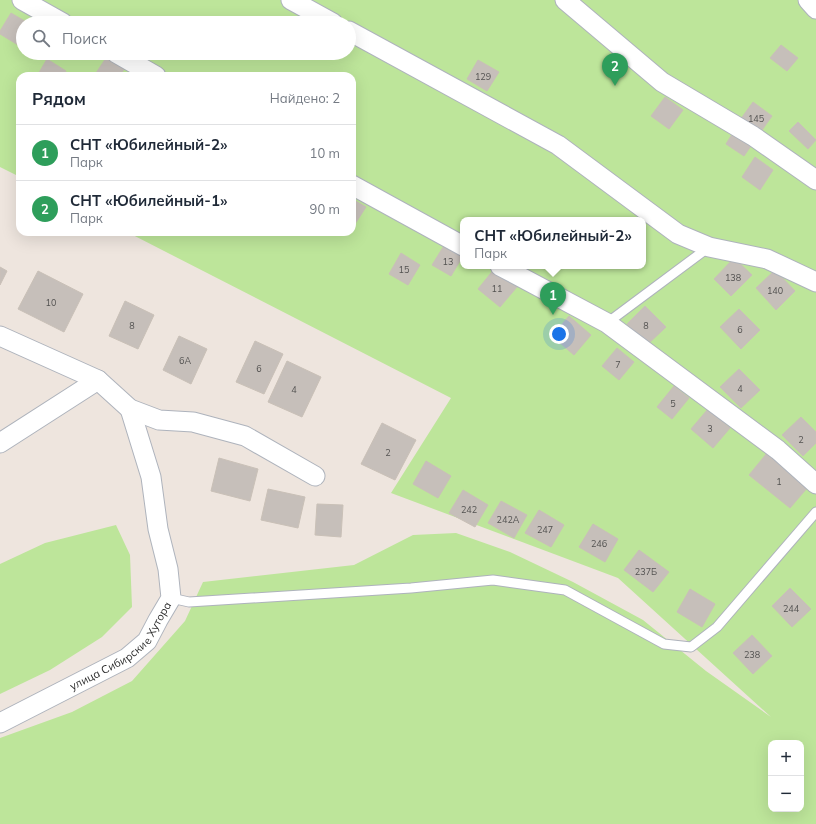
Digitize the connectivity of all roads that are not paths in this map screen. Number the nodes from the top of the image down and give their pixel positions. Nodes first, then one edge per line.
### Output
1 (22, 0) edge
2 (291, 0) edge
3 (565, 0) edge
4 (808, 0) edge
5 (816, 9) edge
6 (51, 16) edge
7 (320, 16) edge
8 (356, 36) edge
9 (128, 60) edge
10 (149, 72) edge
11 (816, 180) edge
12 (356, 187) edge
13 (460, 244) edge
14 (710, 247) junction
15 (506, 269) edge
16 (816, 282) edge
17 (607, 323) junction
18 (0, 336) edge
19 (98, 380) junction
20 (130, 410) junction
21 (0, 443) edge
22 (315, 476) dead end
23 (816, 484) edge
24 (816, 512) edge
25 (171, 598) junction
26 (0, 723) edge

1 - 6 street
2 - 7 street
3 - 11 street
4 - 5 street
8 - 14 street
9 - 10 street
12 - 13 street
14 - 16 street
14 - 17 lane
15 - 17 street
17 - 23 street
18 - 19 street, улица Сибирские Хутора
19 - 20 street, улица Сибирские Хутора
19 - 21 street
20 - 22 street, улица Сибирские Хутора
20 - 25 street, улица Сибирские Хутора
24 - 25 lane
25 - 26 street, улица Сибирские Хутора

